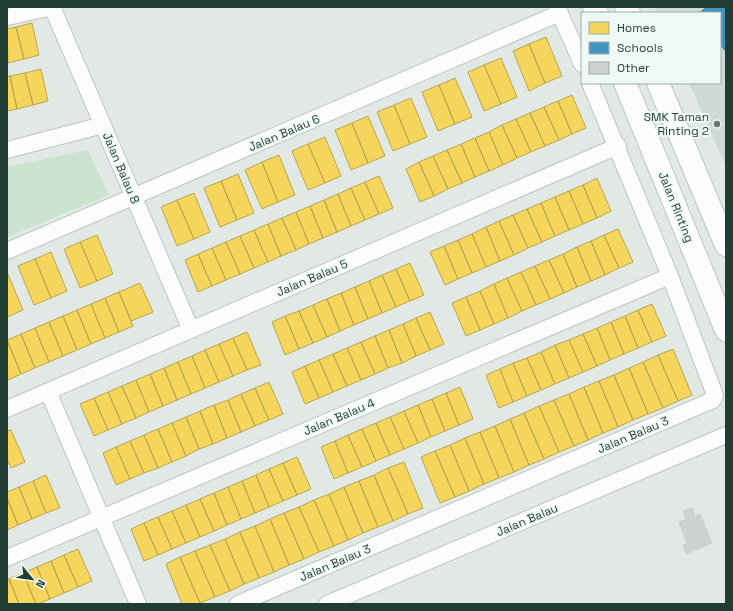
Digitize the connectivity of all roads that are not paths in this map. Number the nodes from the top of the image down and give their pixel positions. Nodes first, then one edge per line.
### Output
1 (52, 7) edge
2 (559, 10) edge
3 (7, 17) edge
4 (581, 62) edge
5 (590, 84) edge
6 (625, 84) edge
7 (658, 84) edge
8 (103, 125) junction
9 (618, 146) junction
10 (7, 150) edge
11 (134, 197) junction
12 (726, 245) edge
13 (7, 251) edge
14 (670, 276) junction
15 (191, 330) junction
16 (726, 330) edge
17 (48, 391) junction
18 (7, 409) edge
19 (726, 435) edge
20 (102, 518) junction
21 (7, 558) edge
22 (138, 604) edge
23 (238, 604) edge
24 (327, 604) edge

1 - 3 street
1 - 8 street, Jalan Balau 8
2 - 4 street
2 - 11 street, Jalan Balau 6
5 - 9 street, Jalan Balau 3
6 - 16 main road, Jalan Rinting
7 - 12 main road
8 - 10 street
8 - 11 street, Jalan Balau 8
9 - 14 street, Jalan Balau 3
9 - 15 street, Jalan Balau 5
11 - 13 street, Jalan Balau 6
11 - 15 street, Jalan Balau 8
14 - 20 street, Jalan Balau 4
14 - 23 street, Jalan Balau 3
15 - 17 street, Jalan Balau 5
17 - 18 street, Jalan Balau 5
17 - 20 street
19 - 24 street, Jalan Balau
20 - 21 street, Jalan Balau 4
20 - 22 street

